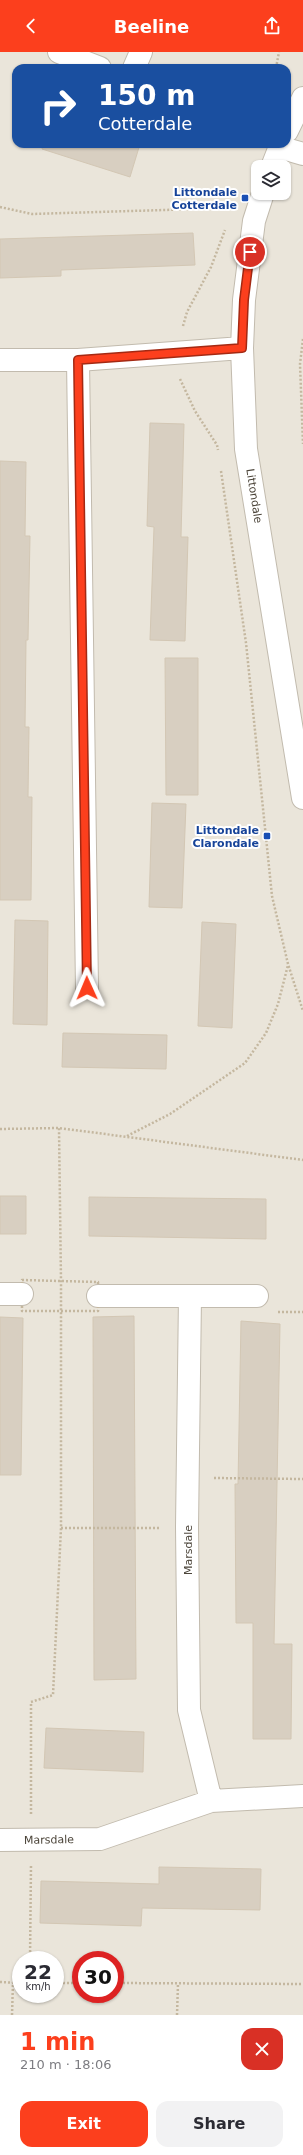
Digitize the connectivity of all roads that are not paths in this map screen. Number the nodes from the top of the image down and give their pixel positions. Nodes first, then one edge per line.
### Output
1 (59, 52) edge
2 (141, 52) edge
3 (90, 64) edge
4 (136, 64) edge
5 (303, 98) edge
6 (291, 124) edge
7 (283, 148) edge
8 (303, 154) edge
9 (261, 200) edge
10 (242, 348) junction
11 (0, 360) edge
12 (78, 360) junction
13 (303, 798) edge
14 (87, 988) dead end
15 (0, 1294) edge
16 (22, 1294) road end
17 (98, 1296) road end
18 (190, 1296) junction
19 (257, 1296) dead end
20 (303, 1796) edge
21 (211, 1801) junction
22 (0, 1840) edge

1 - 3 street
2 - 4 street
5 - 6 street
7 - 8 street
9 - 10 street, Littondale
10 - 12 street
10 - 13 street, Littondale
11 - 12 street
12 - 14 street
15 - 16 street
17 - 18 street
18 - 19 street
18 - 21 street, Marsdale
20 - 21 street, Marsdale
21 - 22 street, Marsdale

